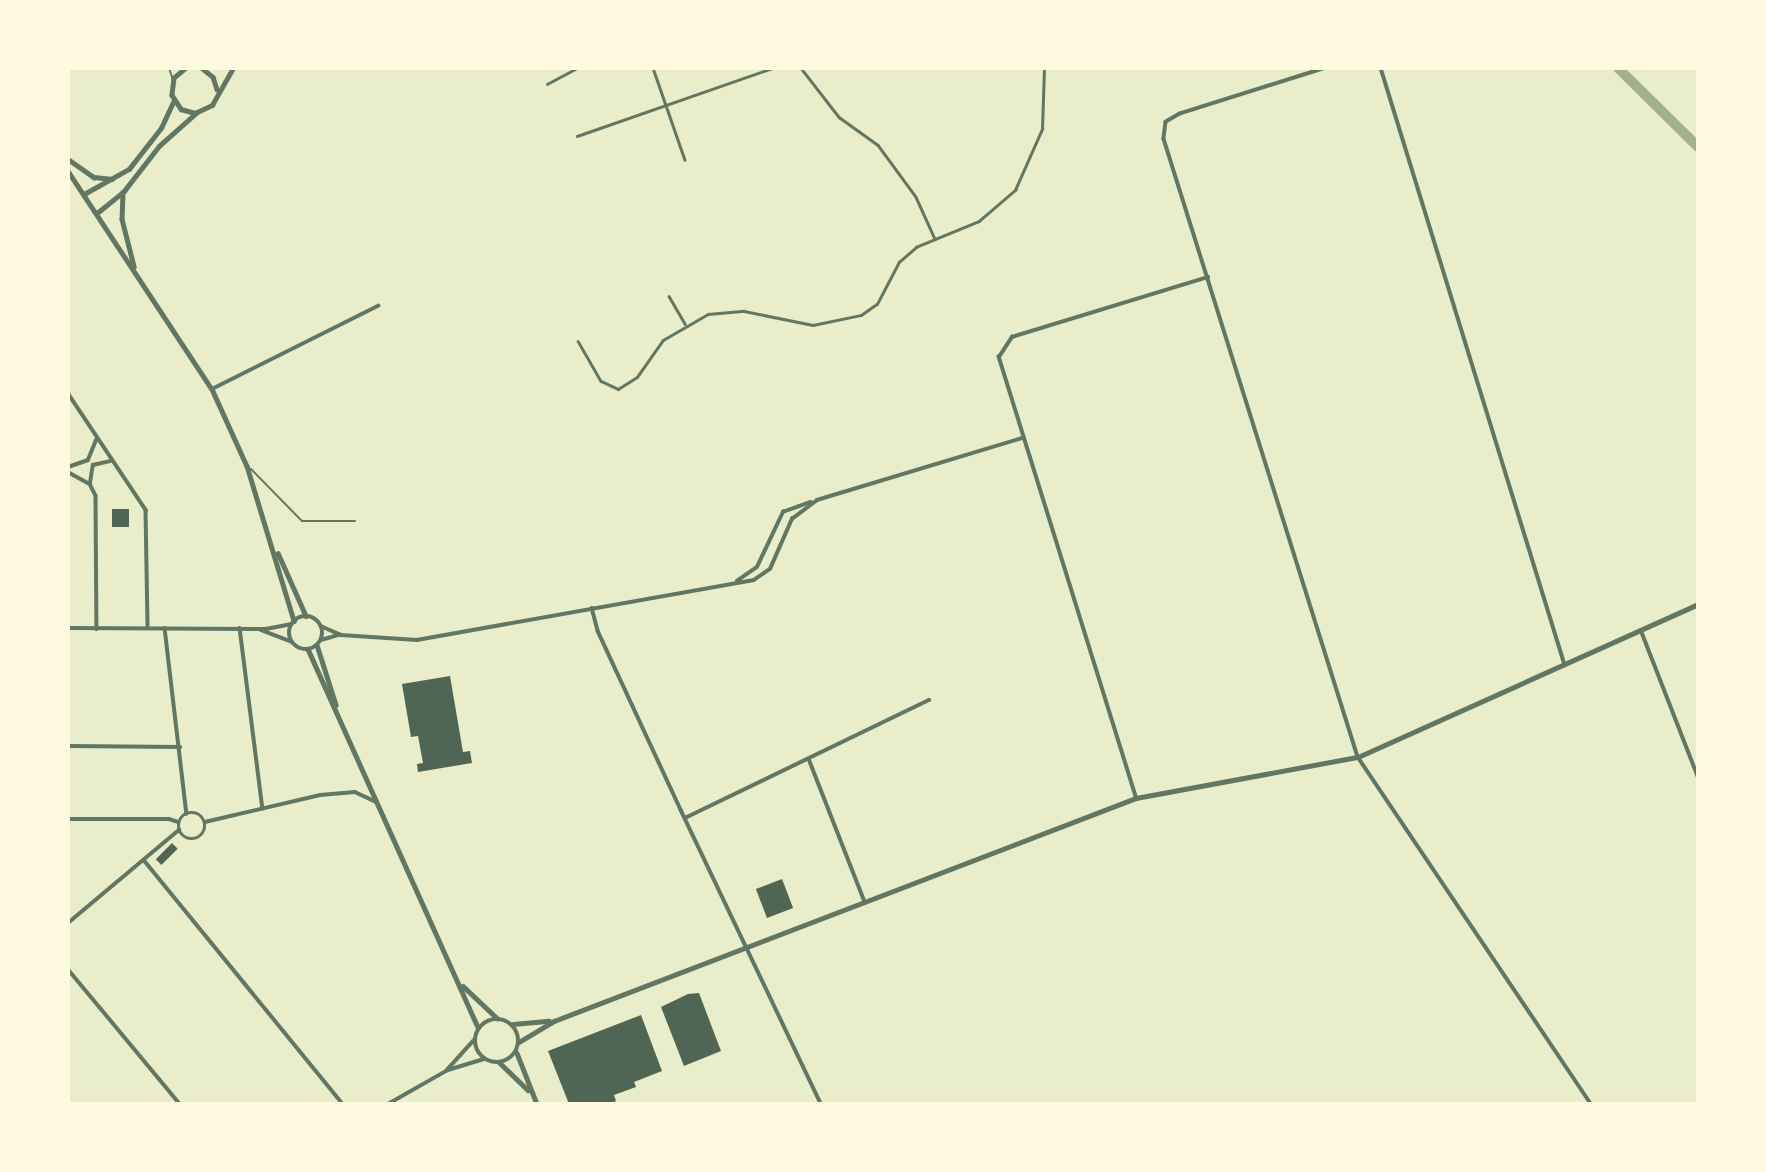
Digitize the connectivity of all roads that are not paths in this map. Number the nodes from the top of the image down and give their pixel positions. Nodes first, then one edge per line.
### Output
1 (169, 68) edge
2 (186, 68) edge
3 (202, 68) edge
4 (233, 68) edge
5 (577, 68) edge
6 (653, 68) edge
7 (772, 68) edge
8 (801, 68) edge
9 (1044, 68) edge
10 (1326, 68) edge
11 (1381, 68) edge
12 (173, 81) junction
13 (547, 84) dead end
14 (217, 90) junction
15 (174, 100) junction
16 (666, 105) junction
17 (196, 113) junction
18 (577, 136) dead end
19 (68, 159) edge
20 (685, 160) dead end
21 (68, 171) edge
22 (117, 179) junction
23 (124, 191) junction
24 (84, 194) junction
25 (97, 213) junction
26 (935, 239) junction
27 (135, 270) junction
28 (1208, 277) junction
29 (669, 296) dead end
30 (377, 306) dead end
31 (685, 325) junction
32 (578, 341) dead end
33 (212, 388) junction
34 (68, 393) edge
35 (96, 438) junction
36 (1023, 438) junction
37 (113, 461) junction
38 (247, 466) junction
39 (68, 469) edge
40 (90, 484) junction
41 (817, 500) junction
42 (355, 521) dead end
43 (271, 537) junction
44 (731, 583) junction
45 (1698, 604) edge
46 (592, 608) junction
47 (306, 616) junction
48 (293, 622) junction
49 (321, 626) junction
50 (68, 628) edge
51 (148, 628) junction
52 (165, 628) junction
53 (240, 628) junction
54 (97, 629) junction
55 (256, 629) junction
56 (1641, 631) junction
57 (341, 635) junction
58 (292, 642) junction
59 (319, 643) junction
60 (308, 649) junction
61 (1564, 665) junction
62 (929, 701) dead end
63 (339, 716) junction
64 (68, 746) edge
65 (180, 747) junction
66 (1358, 757) junction
67 (809, 759) junction
68 (1698, 776) edge
69 (1136, 798) junction
70 (376, 802) junction
71 (263, 809) junction
72 (187, 814) junction
73 (685, 818) junction
74 (68, 819) edge
75 (179, 822) junction
76 (205, 822) junction
77 (180, 830) junction
78 (144, 860) junction
79 (866, 902) junction
80 (68, 923) edge
81 (747, 947) junction
82 (68, 969) edge
83 (456, 978) junction
84 (498, 1018) junction
85 (554, 1021) junction
86 (512, 1024) junction
87 (478, 1028) junction
88 (474, 1041) junction
89 (519, 1042) junction
90 (517, 1052) junction
91 (484, 1059) junction
92 (500, 1063) junction
93 (446, 1071) junction
94 (531, 1093) junction
95 (180, 1104) edge
96 (343, 1104) edge
97 (388, 1104) edge
98 (537, 1104) edge
99 (821, 1104) edge
100 (1591, 1104) edge

1 - 12 lane
2 - 12 street
3 - 14 street
4 - 14 street
5 - 13 street
6 - 16 street
7 - 16 street
8 - 26 street
9 - 26 street
10 - 28 street
11 - 61 street
12 - 15 street
14 - 17 street
15 - 17 street
15 - 22 street
16 - 18 street
16 - 20 street
17 - 23 street
19 - 22 street
21 - 24 street
22 - 24 street
23 - 25 street
23 - 27 street
24 - 25 street
25 - 27 street
26 - 31 street
27 - 33 street
28 - 36 street
28 - 66 street
29 - 31 street
30 - 33 street
31 - 32 street
33 - 38 street
34 - 35 street
35 - 37 street
35 - 39 street
36 - 41 street
36 - 69 street
37 - 40 street
37 - 51 street
38 - 42 lane
38 - 43 street
39 - 40 street
40 - 54 street
41 - 44 street
41 - 44 street
43 - 47 street
43 - 48 street
44 - 46 street
45 - 56 street
46 - 57 street
46 - 73 street
47 - 48 street
47 - 49 street
48 - 55 street
48 - 58 street
49 - 57 street
49 - 59 street
50 - 54 street
51 - 52 street
51 - 54 street
52 - 53 street
52 - 65 street
53 - 55 street
53 - 71 street
55 - 58 street
56 - 61 street
56 - 68 street
57 - 59 street
58 - 60 street
59 - 60 street
59 - 63 street
60 - 63 street
61 - 66 street
62 - 67 street
63 - 70 street
64 - 65 street
65 - 72 street
66 - 69 street
66 - 100 street
67 - 73 street
67 - 79 street
69 - 79 street
70 - 71 street
70 - 83 street
71 - 76 street
72 - 75 street
72 - 76 street
73 - 81 street
74 - 75 street
75 - 77 street
76 - 77 street
77 - 78 street
78 - 80 street
78 - 96 street
79 - 81 street
81 - 85 street
81 - 99 street
82 - 95 street
83 - 84 street
83 - 87 street
84 - 86 street
84 - 87 street
85 - 86 street
85 - 89 street
86 - 89 street
87 - 88 street
88 - 91 street
88 - 93 street
89 - 90 street
90 - 92 street
90 - 94 street
91 - 92 street
91 - 93 street
92 - 94 street
93 - 97 street
94 - 98 street

